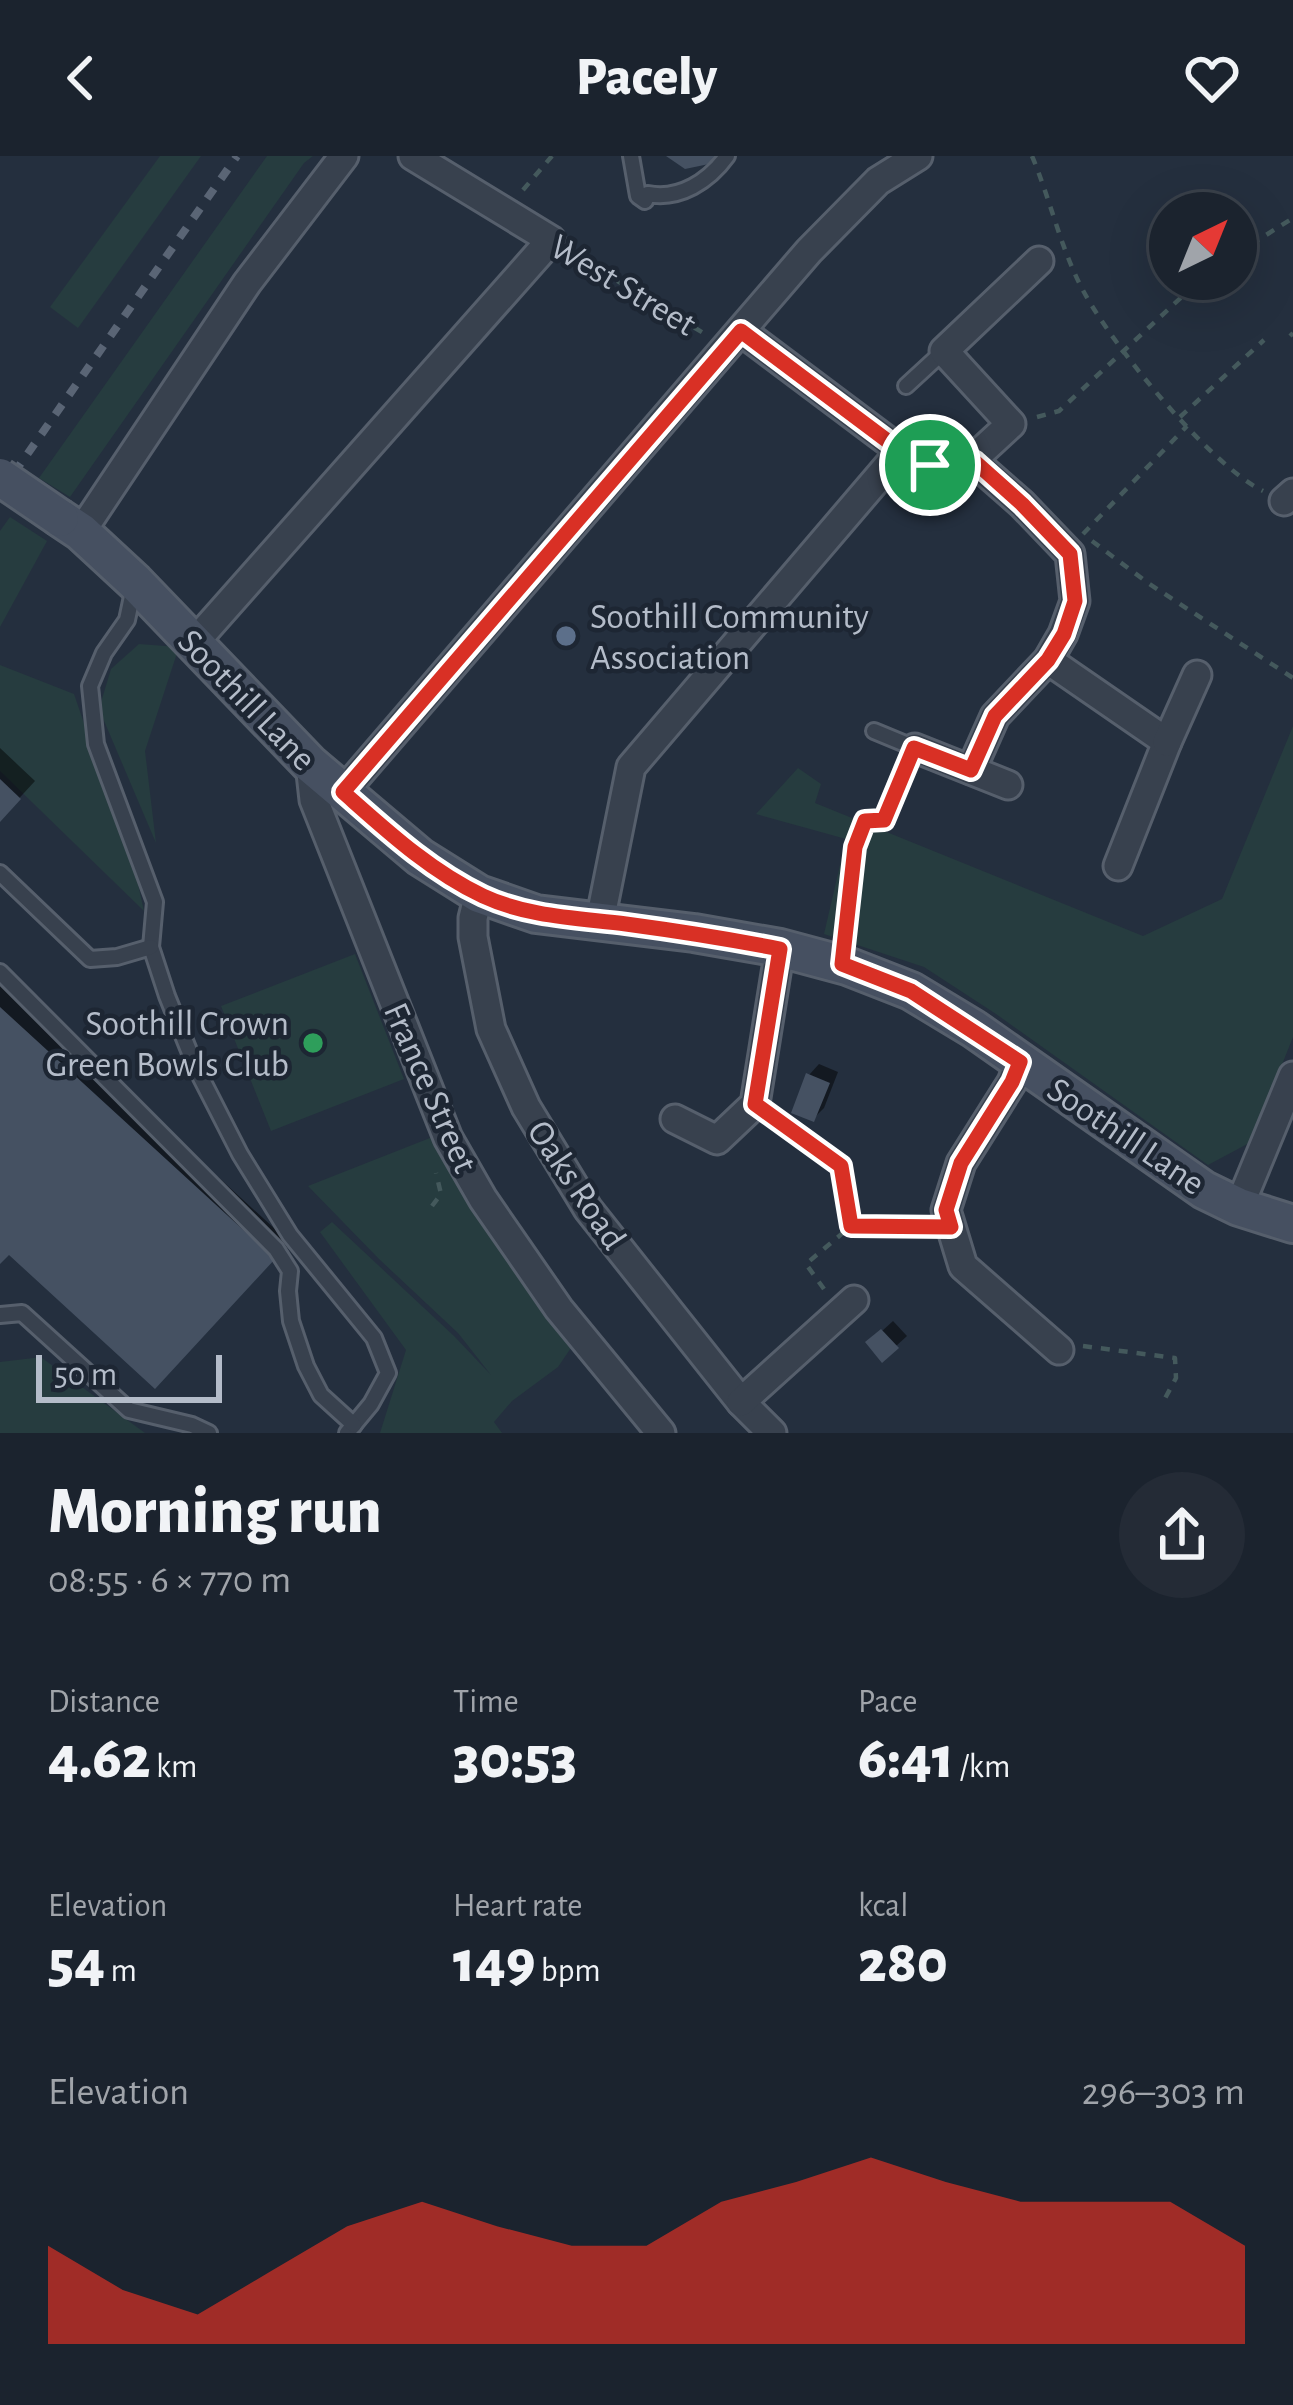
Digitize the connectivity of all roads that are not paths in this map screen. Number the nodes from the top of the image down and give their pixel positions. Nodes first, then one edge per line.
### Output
1 (344, 156) edge
2 (413, 156) edge
3 (631, 156) edge
4 (727, 156) edge
5 (918, 156) edge
6 (873, 169) edge
7 (1039, 261) dead end
8 (741, 331) junction
9 (944, 351) junction
10 (906, 386) dead end
11 (901, 451) junction
12 (974, 461) junction
13 (0, 477) edge
14 (71, 525) junction
15 (136, 582) junction
16 (193, 644) junction
17 (1048, 660) junction
18 (1197, 675) dead end
19 (874, 731) dead end
20 (1167, 742) junction
21 (914, 748) joint
22 (310, 764) junction
23 (971, 770) junction
24 (1008, 784) dead end
25 (343, 792) junction
26 (1118, 866) dead end
27 (0, 873) edge
28 (479, 894) junction
29 (600, 921) junction
30 (151, 947) junction
31 (780, 949) junction
32 (0, 972) edge
33 (1020, 1062) junction
34 (1293, 1076) edge
35 (675, 1119) dead end
36 (1240, 1208) junction
37 (1293, 1224) edge
38 (848, 1306) road end
39 (0, 1315) edge
40 (1059, 1350) road end
41 (755, 1422) edge
42 (350, 1429) edge
43 (209, 1433) edge
44 (661, 1433) edge

1 - 14 street
2 - 16 street, West Street
3 - 4 lane
5 - 6 street
6 - 8 street
7 - 9 street
8 - 11 street, West Street
8 - 25 street
9 - 10 lane
9 - 12 street
11 - 12 street, West Street
11 - 29 street
12 - 17 street
13 - 14 main road, Soothill Lane, bridge
14 - 15 main road, Soothill Lane
15 - 16 main road, Soothill Lane
15 - 30 lane
16 - 22 main road, Soothill Lane
17 - 20 street
17 - 23 street
18 - 20 street
19 - 21 lane
20 - 26 street
21 - 23 street
22 - 25 main road, Soothill Lane
22 - 44 street, France Street
23 - 24 street
25 - 28 main road, Soothill Lane
27 - 30 lane
28 - 29 main road, Soothill Lane
28 - 41 street, Oaks Road
29 - 31 main road, Soothill Lane
30 - 42 lane
31 - 33 main road, Soothill Lane
31 - 35 street
32 - 42 lane
33 - 36 main road, Soothill Lane
33 - 40 street
34 - 36 street
36 - 37 main road, Soothill Lane
38 - 41 street
39 - 43 lane

